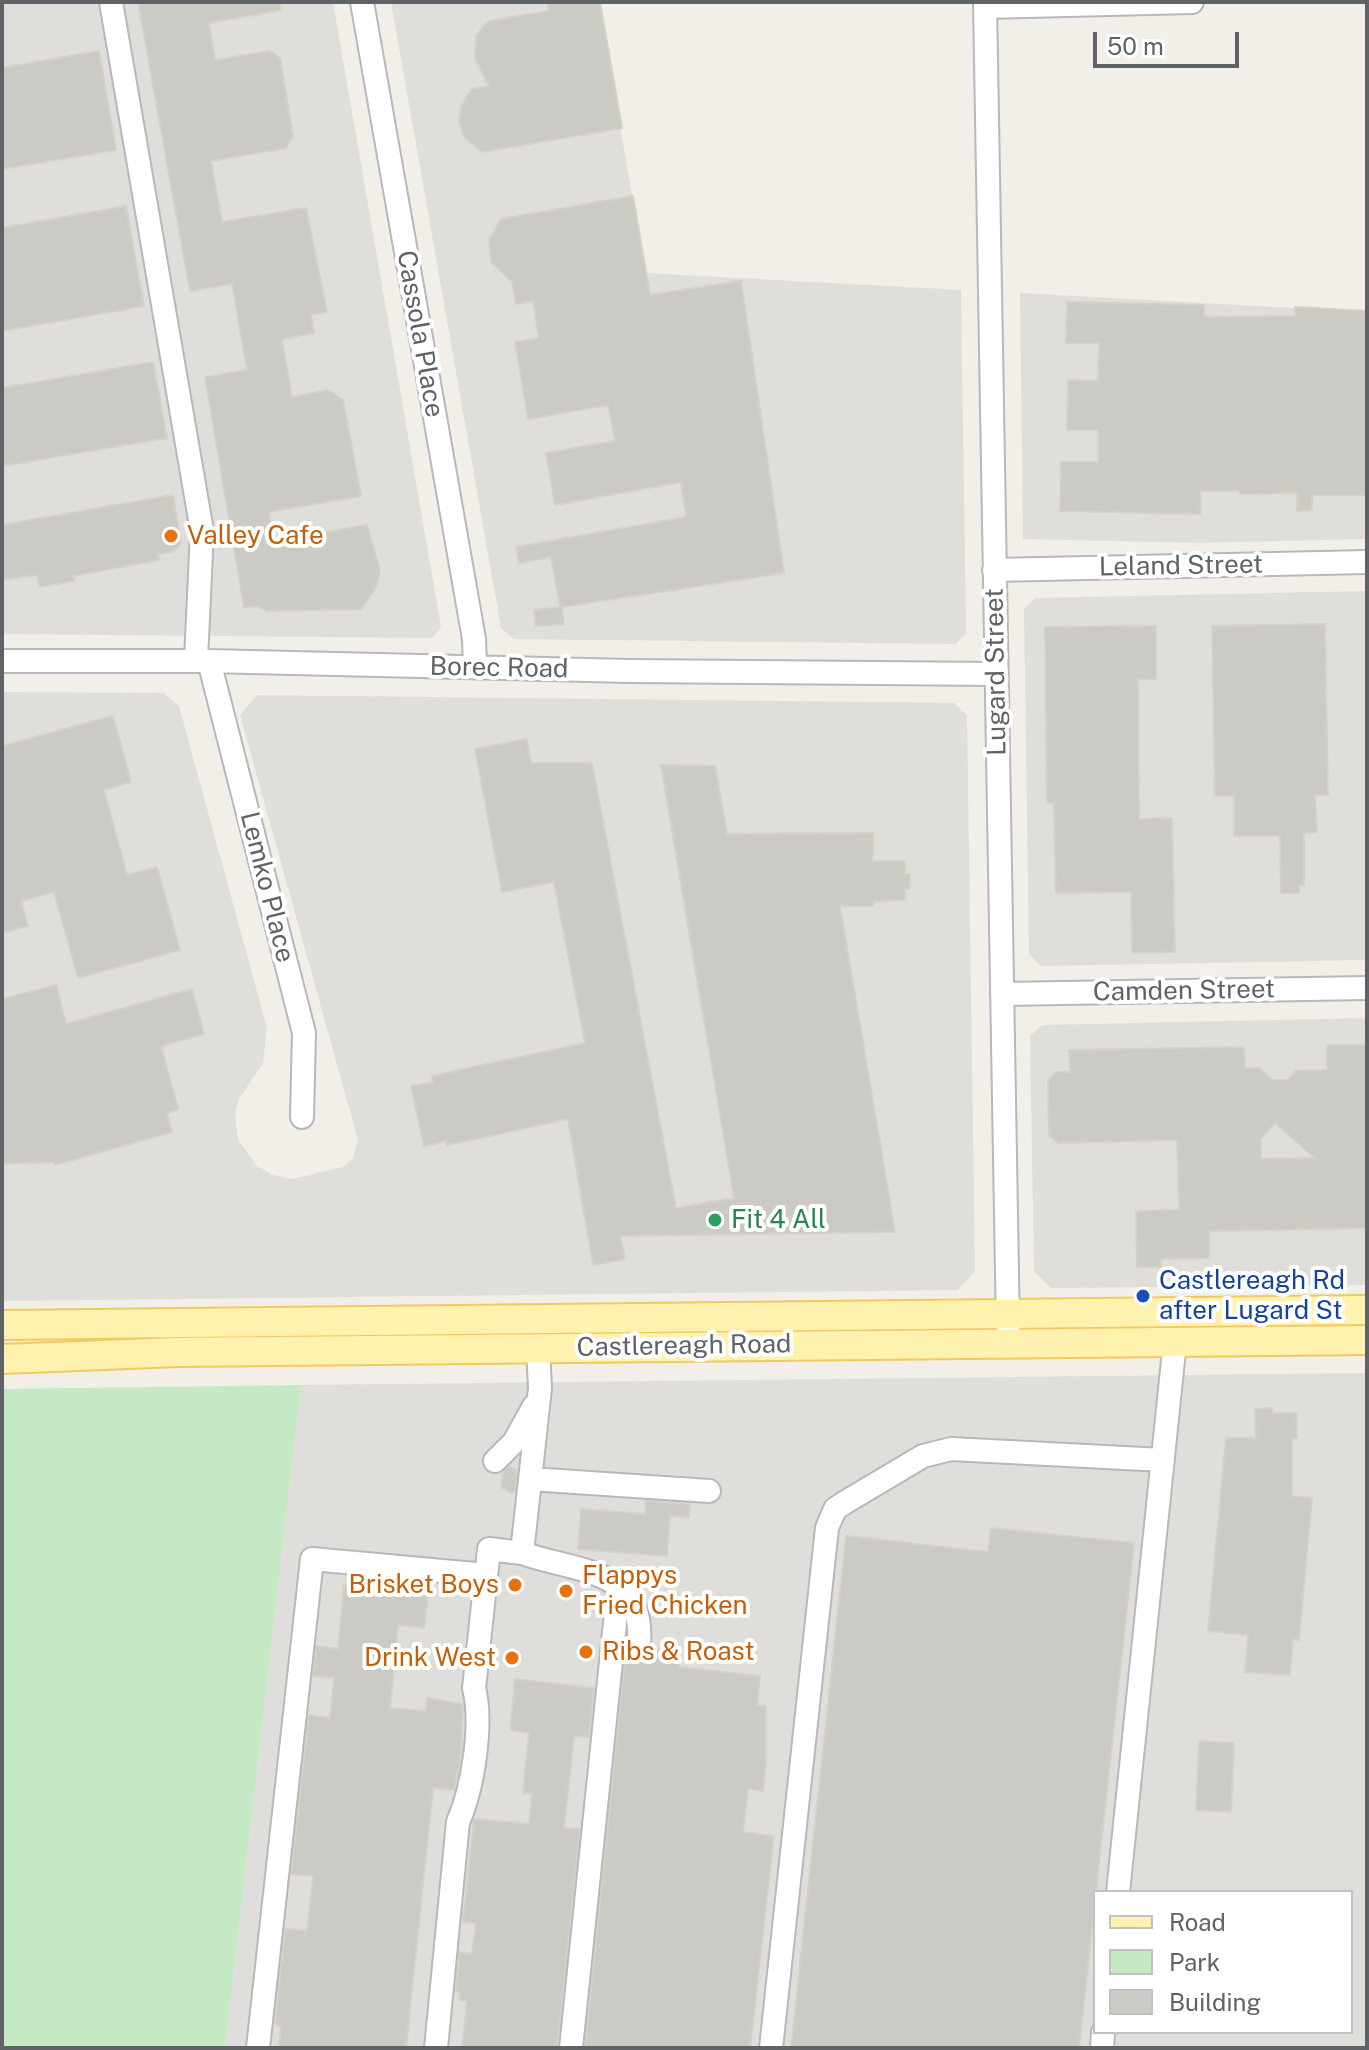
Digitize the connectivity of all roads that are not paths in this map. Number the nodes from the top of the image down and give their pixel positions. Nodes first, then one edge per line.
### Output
1 (111, 2) edge
2 (362, 2) edge
3 (1192, 2) edge
4 (985, 4) edge
5 (1367, 562) edge
6 (994, 570) junction
7 (202, 660) junction
8 (2, 661) edge
9 (475, 667) junction
10 (996, 674) junction
11 (1367, 988) edge
12 (1002, 994) junction
13 (302, 1117) dead end
14 (1367, 1310) edge
15 (1008, 1312) junction
16 (2, 1325) edge
17 (1367, 1340) edge
18 (1175, 1341) junction
19 (1008, 1343) junction
20 (538, 1348) junction
21 (2, 1359) edge
22 (538, 1398) junction
23 (1163, 1460) junction
24 (495, 1461) dead end
25 (530, 1479) junction
26 (709, 1491) dead end
27 (522, 1553) junction
28 (486, 1575) junction
29 (619, 1584) junction
30 (639, 1643) dead end
31 (1118, 1890) edge
32 (258, 2048) edge
33 (436, 2048) edge
34 (571, 2048) edge
35 (771, 2048) edge

1 - 7 street, Lemko Place
2 - 9 street, Cassola Place
3 - 4 street
4 - 6 street, Lugard Street
5 - 6 street, Leland Street
6 - 10 street, Lugard Street
7 - 8 street, Borec Road
7 - 9 street, Borec Road
7 - 13 street, Lemko Place
9 - 10 street, Borec Road
10 - 12 street, Lugard Street
11 - 12 street, Camden Street
12 - 15 street, Lugard Street
14 - 15 main road, Castlereagh Road
15 - 16 main road, Castlereagh Road
15 - 19 street, Lugard Street
17 - 18 main road, Castlereagh Road
18 - 19 main road, Castlereagh Road
18 - 23 street
19 - 20 main road, Castlereagh Road
20 - 21 main road, Castlereagh Road
20 - 22 street
22 - 24 street
22 - 25 street
23 - 31 street
23 - 35 street
25 - 26 street
25 - 27 street
27 - 28 street
27 - 29 street
28 - 32 street
28 - 33 street
29 - 30 street
29 - 34 street

